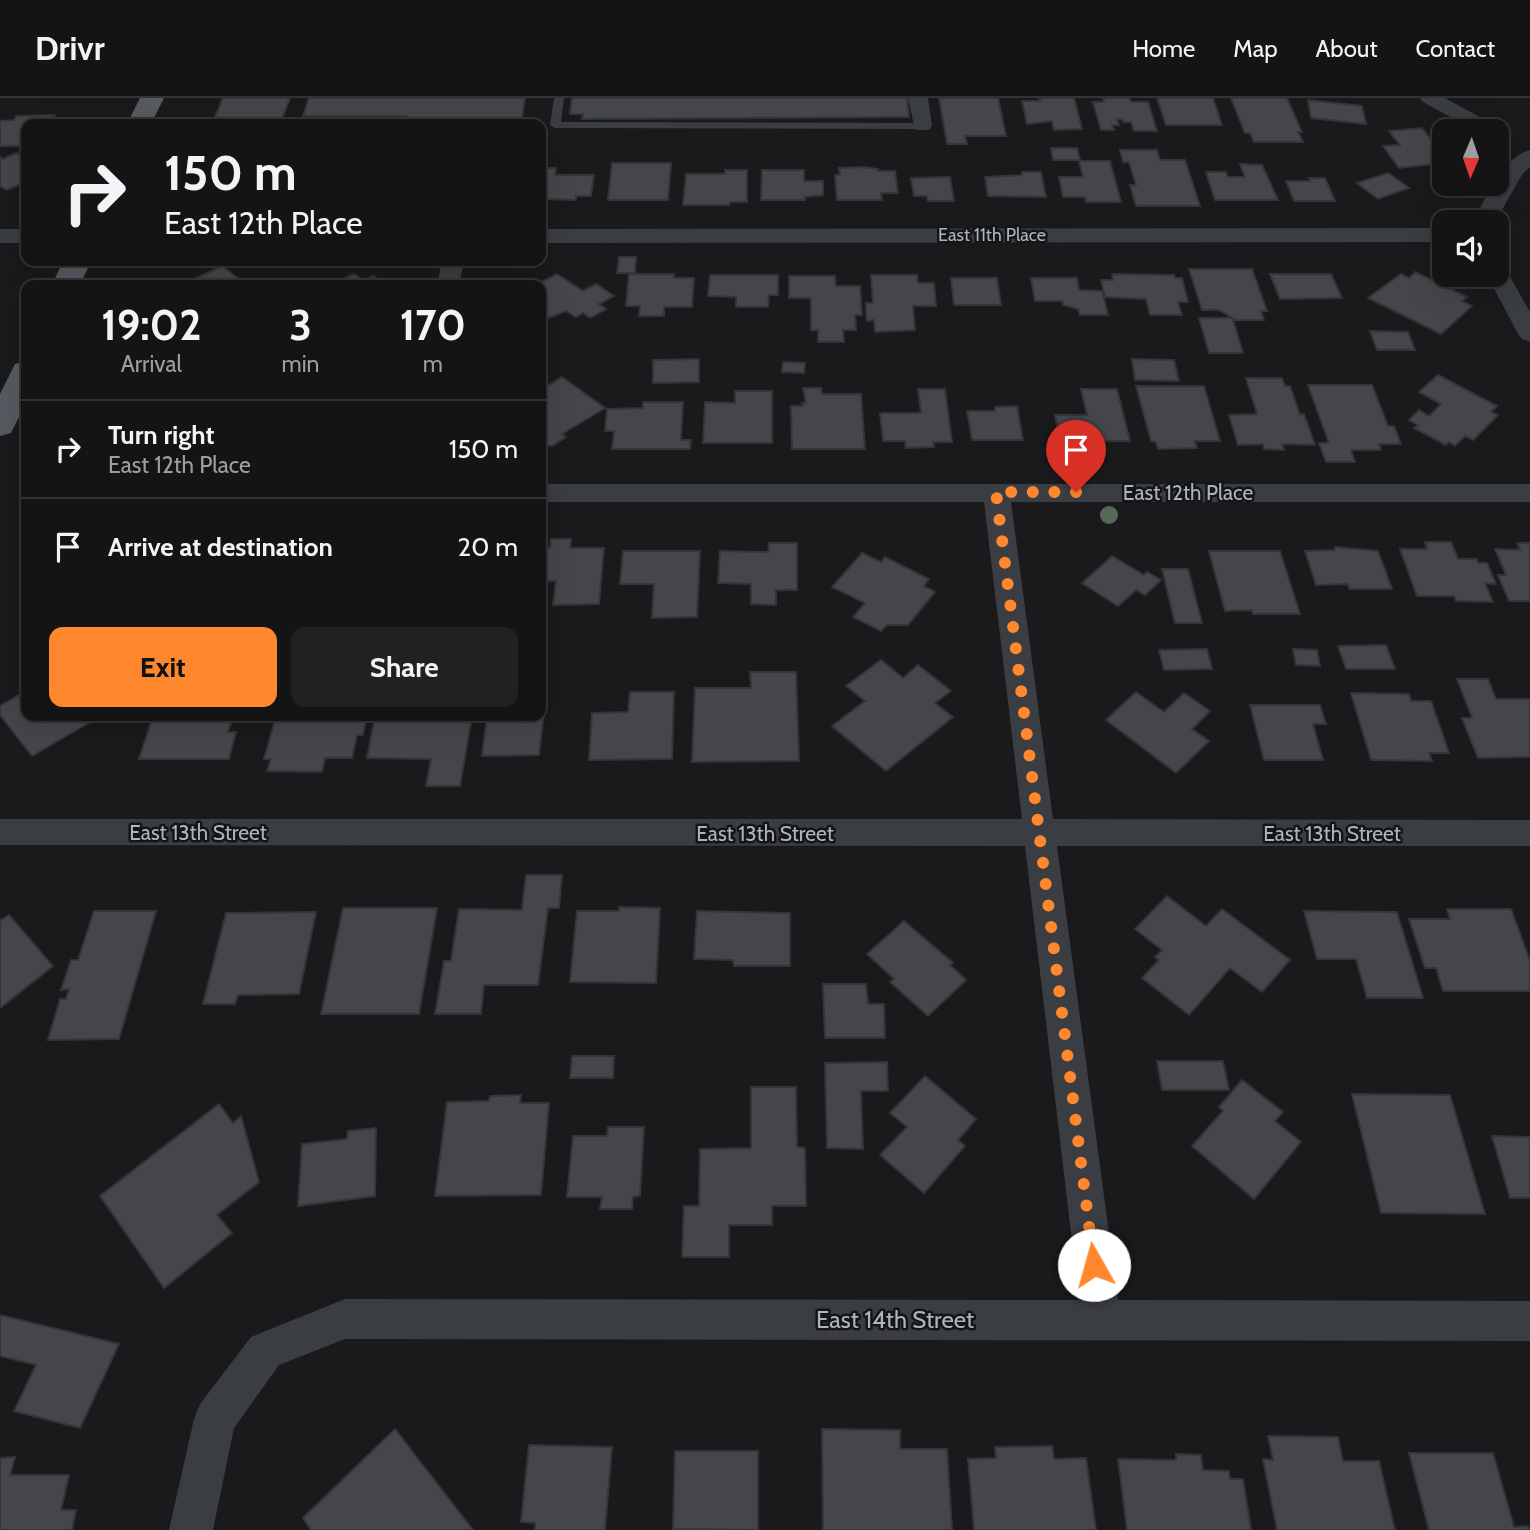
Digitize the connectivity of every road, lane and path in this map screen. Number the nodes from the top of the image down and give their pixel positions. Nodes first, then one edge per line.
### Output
1 (152, 98) edge
2 (559, 98) edge
3 (918, 98) edge
4 (1430, 98) edge
5 (142, 119) edge
6 (922, 126) joint
7 (1512, 144) edge
8 (1491, 210) edge
9 (1432, 235) edge
10 (0, 236) edge
11 (21, 236) edge
12 (546, 236) edge
13 (1505, 287) edge
14 (1530, 334) edge
15 (21, 382) edge
16 (0, 426) edge
17 (996, 492) junction
18 (1530, 493) edge
19 (546, 494) edge
20 (0, 832) edge
21 (1038, 833) junction
22 (1530, 833) edge
23 (1101, 1319) junction
24 (1530, 1321) edge
25 (191, 1530) edge

1 - 5 main road
2 - 6 lane
3 - 6 street
4 - 7 street
7 - 8 street
9 - 12 street, East 11th Place
10 - 11 street
13 - 14 street
15 - 16 main road
17 - 18 street, East 12th Place
17 - 19 street, East 12th Place
17 - 21 street
20 - 21 street, East 13th Street
21 - 22 street, East 13th Street
21 - 23 street
23 - 24 street, East 14th Street
23 - 25 street, East 14th Street

